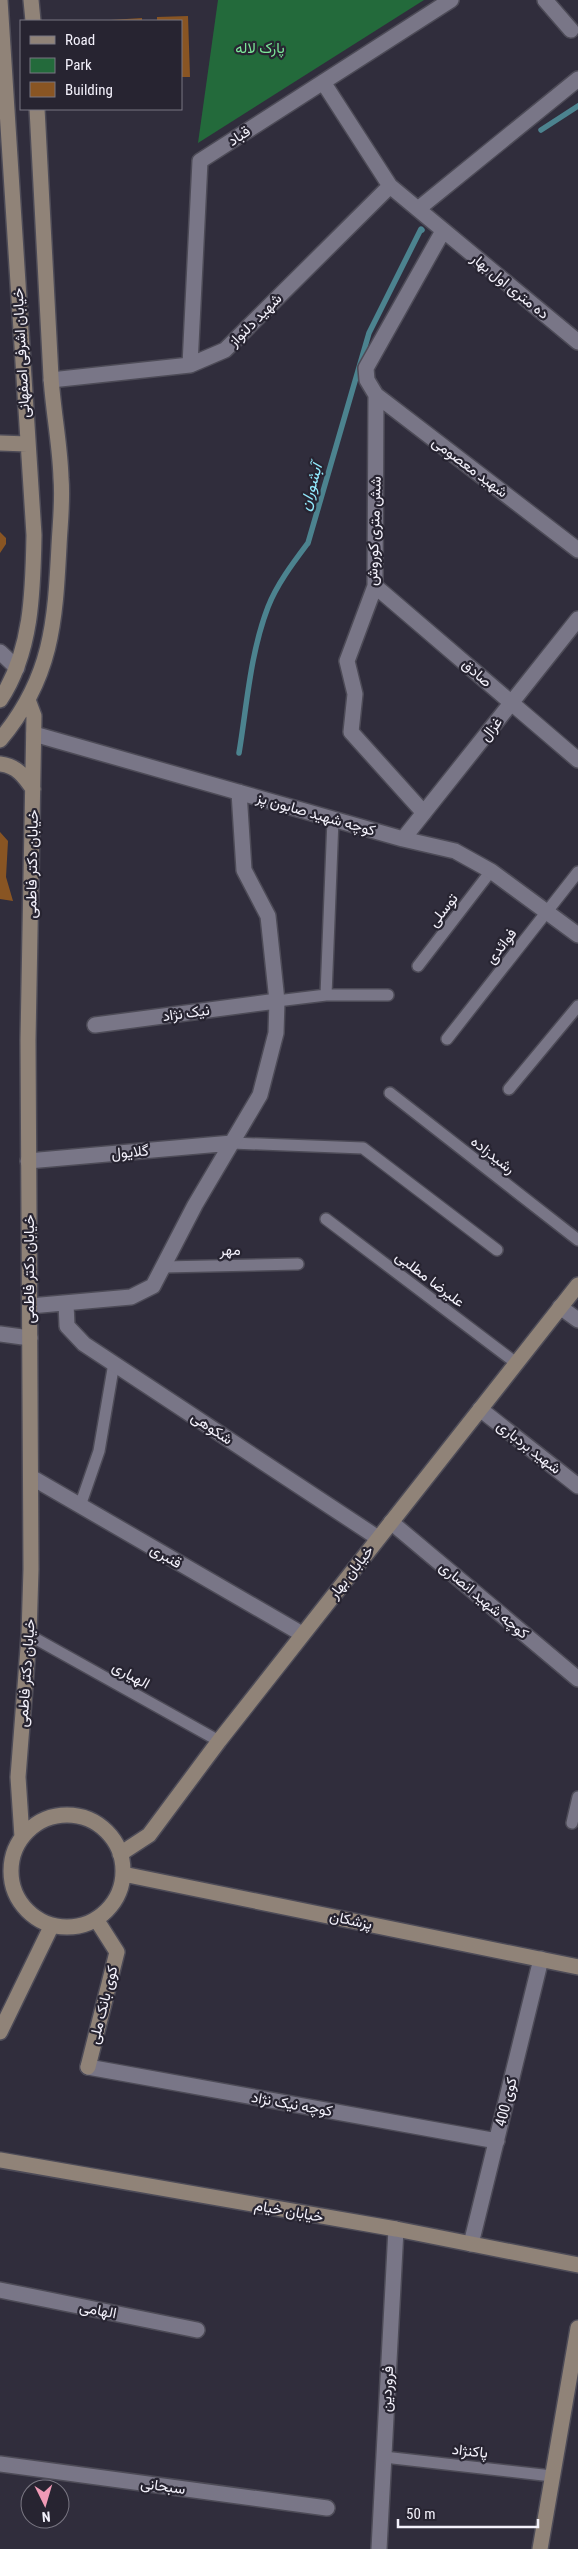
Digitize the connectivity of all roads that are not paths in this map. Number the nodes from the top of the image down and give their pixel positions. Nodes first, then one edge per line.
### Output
1 (0, 0) edge
2 (31, 0) edge
3 (451, 0) edge
4 (545, 0) edge
5 (32, 20) edge
6 (571, 30) dead end
7 (578, 78) edge
8 (323, 82) junction
9 (37, 110) edge
10 (390, 186) junction
11 (418, 209) junction
12 (443, 231) junction
13 (578, 342) edge
14 (190, 365) junction
15 (52, 380) junction
16 (376, 396) junction
17 (0, 443) edge
18 (27, 444) junction
19 (578, 550) edge
20 (375, 586) junction
21 (578, 619) edge
22 (0, 652) edge
23 (16, 668) junction
24 (0, 700) edge
25 (28, 700) junction
26 (511, 703) junction
27 (34, 734) junction
28 (0, 740) edge
29 (578, 760) edge
30 (0, 764) edge
31 (33, 789) junction
32 (239, 792) junction
33 (424, 812) junction
34 (333, 819) junction
35 (403, 839) junction
36 (491, 871) junction
37 (578, 872) edge
38 (547, 912) junction
39 (578, 935) edge
40 (418, 966) dead end
41 (326, 995) junction
42 (388, 995) dead end
43 (277, 1001) junction
44 (578, 1006) edge
45 (95, 1025) dead end
46 (447, 1039) dead end
47 (509, 1089) dead end
48 (390, 1093) dead end
49 (232, 1143) junction
50 (28, 1161) junction
51 (326, 1219) dead end
52 (578, 1240) edge
53 (497, 1250) dead end
54 (298, 1264) dead end
55 (163, 1267) junction
56 (578, 1285) edge
57 (66, 1303) junction
58 (30, 1306) junction
59 (560, 1307) junction
60 (578, 1320) edge
61 (0, 1334) edge
62 (30, 1338) junction
63 (114, 1363) junction
64 (516, 1363) junction
65 (480, 1409) junction
66 (30, 1477) junction
67 (578, 1486) edge
68 (80, 1506) junction
69 (391, 1522) junction
70 (378, 1538) junction
71 (302, 1634) junction
72 (29, 1635) junction
73 (578, 1678) edge
74 (219, 1741) junction
75 (578, 1797) edge
76 (572, 1823) dead end
77 (22, 1838) junction
78 (6, 1854) edge
79 (120, 1854) junction
80 (123, 1874) junction
81 (96, 1919) junction
82 (52, 1925) junction
83 (541, 1959) junction
84 (578, 1967) edge
85 (0, 2032) edge
86 (88, 2067) joint
87 (497, 2141) junction
88 (0, 2160) edge
89 (396, 2230) junction
90 (471, 2244) junction
91 (578, 2265) edge
92 (0, 2290) edge
93 (578, 2328) edge
94 (197, 2330) dead end
95 (384, 2457) junction
96 (0, 2464) edge
97 (552, 2476) junction
98 (327, 2508) dead end
99 (379, 2549) edge
100 (540, 2549) edge

1 - 18 main road, خیابان اشرفی اصفهانی
2 - 5 main road
3 - 8 street, قباد
4 - 6 street
7 - 11 street
8 - 10 street, ده متری اول بهار
8 - 14 street, قباد
9 - 15 main road, خیابان اشرفی اصفهانی
10 - 11 street, ده متری اول بهار
10 - 14 street, شهید دلنواز
11 - 12 street, ده متری اول بهار
12 - 13 street, ده متری اول بهار
12 - 16 street, شهید معصومی
14 - 15 street, شهید دلنواز
15 - 25 main road, خیابان اشرفی اصفهانی
16 - 19 street, شهید معصومی
16 - 20 street, شش متری کوروش
17 - 18 main road
18 - 23 main road, خیابان اشرفی اصفهانی
20 - 26 street, صادق
20 - 33 street, شش متری کوروش
21 - 26 street, غزال
22 - 23 street
23 - 24 main road, خیابان اشرفی اصفهانی
25 - 27 main road, خیابان دکتر فاطمی
25 - 28 main road, خیابان اشرفی اصفهانی
26 - 29 street, صادق
26 - 33 street, غزال
27 - 31 main road, خیابان دکتر فاطمی
27 - 32 street, کوچه شهید صابون پز
30 - 31 main road
31 - 50 main road, خیابان دکتر فاطمی
32 - 34 street, کوچه شهید صابون پز
32 - 43 street
33 - 35 street, غزال
34 - 35 street, کوچه شهید صابون پز
34 - 41 lane
35 - 36 street, کوچه شهید صابون پز
36 - 38 street, کوچه شهید صابون پز
36 - 40 lane, توسلی
37 - 38 lane, فوائدی
38 - 39 street, کوچه شهید صابون پز
38 - 46 lane, فوائدی
41 - 42 lane
41 - 43 lane
43 - 45 street, نیک نژاد
43 - 49 street
44 - 47 lane
48 - 52 lane, رشیدزاده
49 - 50 street, گلایول
49 - 53 lane
49 - 55 street
50 - 58 main road, خیابان دکتر فاطمی
51 - 64 lane, علیرضا مطلبی
54 - 55 lane, مهر
55 - 57 street
56 - 59 main road, خیابان بهار
57 - 58 street
57 - 63 street, شکوهی
58 - 62 main road, خیابان دکتر فاطمی
59 - 60 street
59 - 64 main road, خیابان بهار
61 - 62 street
62 - 66 main road, خیابان دکتر فاطمی
63 - 68 lane
63 - 70 street, شکوهی
64 - 65 main road, خیابان بهار
65 - 67 street, شهید بردباری
65 - 69 main road, خیابان بهار
66 - 68 street, قنبری
66 - 72 main road, خیابان دکتر فاطمی
68 - 71 street, قنبری
69 - 70 main road, خیابان بهار
69 - 73 street, کوچه شهید انصاری
70 - 71 main road, خیابان بهار
71 - 74 main road, خیابان بهار
72 - 74 lane, الهیاری
72 - 77 main road, خیابان دکتر فاطمی
74 - 79 main road, خیابان بهار
75 - 76 lane
77 - 78 main road
77 - 79 main road
78 - 82 main road
79 - 80 main road
80 - 81 main road
80 - 83 main road, پزشکان
81 - 82 main road
81 - 86 main road, کوی بانک ملی
82 - 85 main road
83 - 84 main road, پزشکان
83 - 87 street, کوی 400
86 - 87 street, کوچه نیک نژاد
87 - 90 street, کوی 400
88 - 89 main road, خیابان خیام
89 - 90 main road, خیابان خیام
89 - 95 street, فروردین
90 - 91 main road, خیابان خیام
92 - 94 street, الهامی
93 - 97 main road
95 - 97 lane, پاکنژاد
95 - 99 street, فروردین
96 - 98 street, سبحانی
97 - 100 main road

